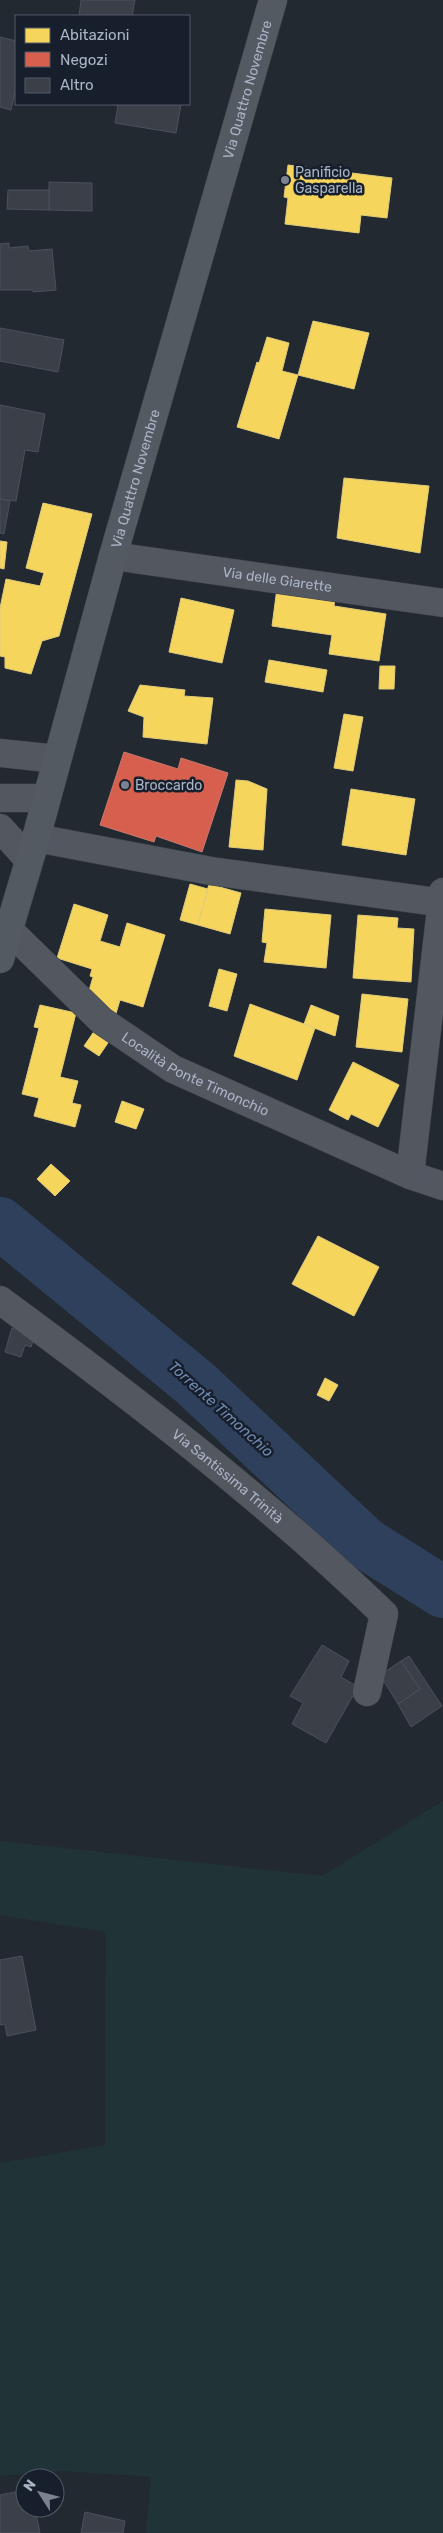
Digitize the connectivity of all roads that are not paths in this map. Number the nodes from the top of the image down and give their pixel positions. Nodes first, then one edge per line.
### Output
1 (273, 0) edge
2 (112, 556) junction
3 (443, 602) edge
4 (0, 753) edge
5 (57, 759) junction
6 (0, 798) edge
7 (46, 798) junction
8 (0, 828) edge
9 (32, 849) junction
10 (442, 899) edge
11 (9, 930) junction
12 (0, 959) edge
13 (410, 1175) junction
14 (443, 1186) edge
15 (0, 1300) edge
16 (366, 1692) dead end

1 - 2 main road, Via Quattro Novembre
2 - 3 street, Via delle Giarette
2 - 5 main road, Via Quattro Novembre
4 - 5 street
5 - 7 main road, Via Quattro Novembre
6 - 7 street
7 - 9 main road, Via Quattro Novembre
8 - 9 street
9 - 10 street
9 - 11 main road, Via Quattro Novembre
10 - 13 street
11 - 12 main road, Via Quattro Novembre
11 - 13 street, Località Ponte Timonchio
13 - 14 street, Località Ponte Timonchio
15 - 16 street, Via Santissima Trinità

